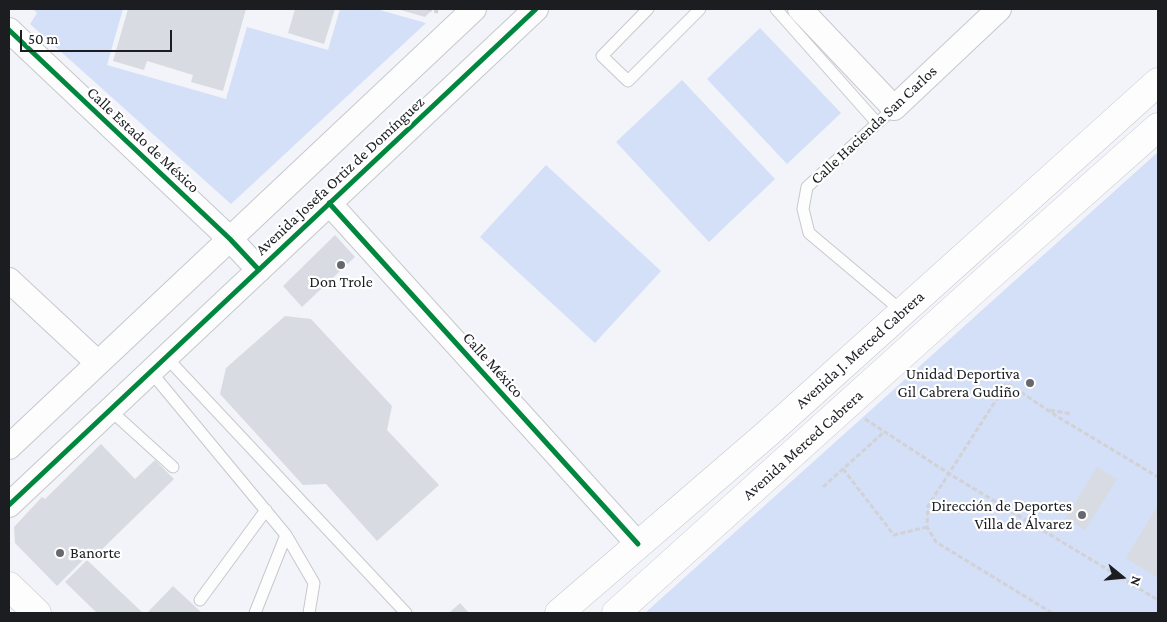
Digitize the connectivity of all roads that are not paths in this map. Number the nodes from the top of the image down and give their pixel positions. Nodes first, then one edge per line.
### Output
1 (474, 9) edge
2 (536, 9) edge
3 (648, 9) edge
4 (700, 9) edge
5 (776, 9) edge
6 (800, 9) edge
7 (999, 9) edge
8 (9, 30) edge
9 (1158, 82) edge
10 (885, 116) junction
11 (1158, 128) edge
12 (330, 204) junction
13 (230, 239) junction
14 (259, 270) junction
15 (9, 280) edge
16 (903, 312) junction
17 (98, 364) junction
18 (158, 365) junction
19 (110, 410) junction
20 (755, 444) junction
21 (9, 447) edge
22 (174, 468) dead end
23 (776, 469) junction
24 (9, 506) edge
25 (266, 510) junction
26 (286, 534) junction
27 (638, 544) junction
28 (9, 586) edge
29 (200, 600) dead end
30 (37, 613) edge
31 (255, 613) edge
32 (309, 613) edge
33 (406, 613) edge
34 (559, 613) edge
35 (616, 613) edge

1 - 13 street, Avenida Josefa Ortiz de Domínguez
2 - 12 street, Avenida Josefa Ortiz de Domínguez
3 - 4 lane
5 - 10 lane
6 - 10 street
7 - 10 street, Calle Hacienda San Carlos
8 - 13 street, Calle Estado de México
9 - 16 main road, Avenida J. Merced Cabrera
10 - 16 lane, Calle Hacienda San Carlos
11 - 23 main road, Avenida Merced Cabrera
12 - 14 street, Avenida Josefa Ortiz de Domínguez
12 - 27 street, Calle México
13 - 14 street, Calle Estado de México
13 - 17 street, Avenida Josefa Ortiz de Domínguez
14 - 18 street, Avenida Josefa Ortiz de Domínguez
15 - 17 street
16 - 20 main road, Avenida J. Merced Cabrera
17 - 21 street, Avenida Josefa Ortiz de Domínguez
18 - 19 street, Avenida Josefa Ortiz de Domínguez
18 - 25 lane
18 - 33 lane
19 - 22 lane
19 - 24 street, Avenida Josefa Ortiz de Domínguez
20 - 23 main road
20 - 27 main road, Avenida J. Merced Cabrera
23 - 35 main road, Avenida Merced Cabrera
25 - 26 lane
25 - 29 lane
26 - 31 lane
26 - 32 lane
27 - 34 main road, Avenida J. Merced Cabrera
28 - 30 main road

